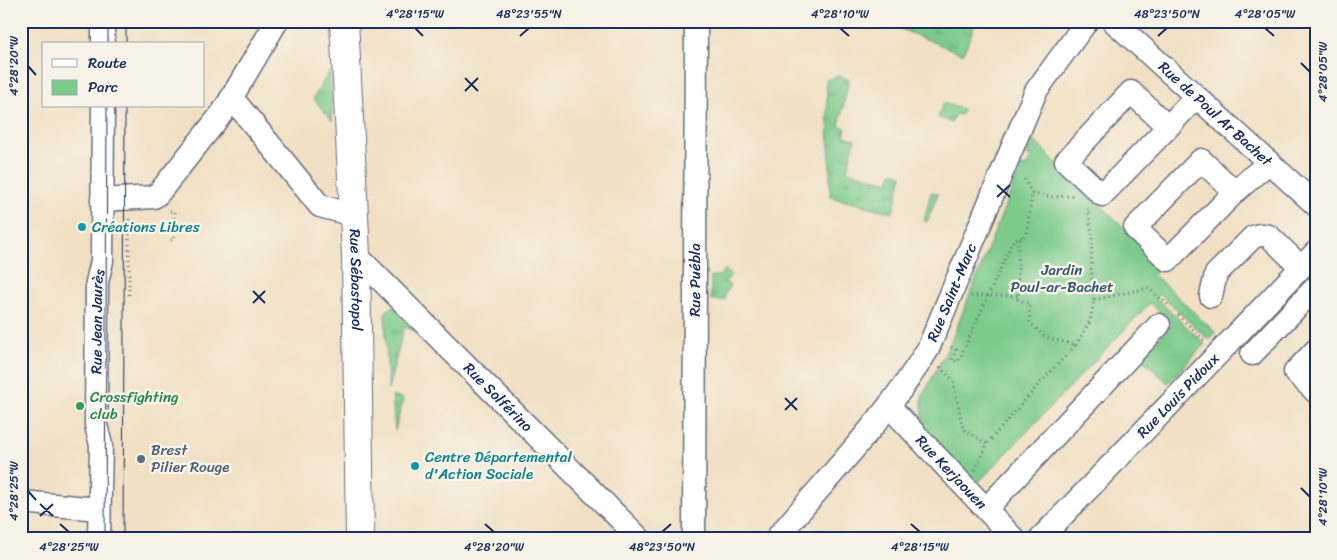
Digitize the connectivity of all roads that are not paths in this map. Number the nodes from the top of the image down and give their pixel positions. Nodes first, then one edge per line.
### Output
1 (103, 21) edge
2 (277, 21) edge
3 (344, 21) edge
4 (696, 21) edge
5 (1087, 21) edge
6 (1113, 21) edge
7 (103, 42) edge
8 (1196, 97) junction
9 (232, 98) junction
10 (103, 108) edge
11 (1168, 127) junction
12 (1269, 162) junction
13 (1235, 192) junction
14 (102, 200) junction
15 (1316, 205) edge
16 (354, 215) junction
17 (356, 255) junction
18 (1309, 259) edge
19 (1316, 287) edge
20 (1211, 296) dead end
21 (1159, 325) dead end
22 (1316, 350) edge
23 (1252, 354) dead end
24 (1316, 392) edge
25 (889, 406) junction
26 (21, 502) edge
27 (99, 509) junction
28 (986, 509) junction
29 (99, 539) edge
30 (360, 539) edge
31 (640, 539) edge
32 (694, 539) edge
33 (776, 539) edge
34 (1014, 539) edge
35 (1040, 539) edge

1 - 7 street
2 - 9 street
3 - 16 main road, Rue Sébastopol
4 - 32 street, Rue Puébla
5 - 25 street, Rue Saint-Marc
6 - 8 street, Rue de Poul Ar Bachet
8 - 11 street
8 - 12 street, Rue de Poul Ar Bachet
9 - 14 street
9 - 16 street
10 - 14 street, Rue Jean Jaurès
11 - 11 street
12 - 13 street
12 - 15 street, Rue de Poul Ar Bachet
13 - 13 street
14 - 27 street, Rue Jean Jaurès
16 - 17 main road, Rue Sébastopol
17 - 30 main road, Rue Sébastopol
17 - 31 street, Rue Solférino
18 - 20 street
18 - 35 street, Rue Louis Pidoux
19 - 23 street
21 - 28 street
22 - 24 street
25 - 28 street, Rue Kerjaouen
25 - 33 street, Rue Saint-Marc
26 - 27 street
27 - 29 street, Rue Jean Jaurès
28 - 34 street, Rue Kerjaouen

